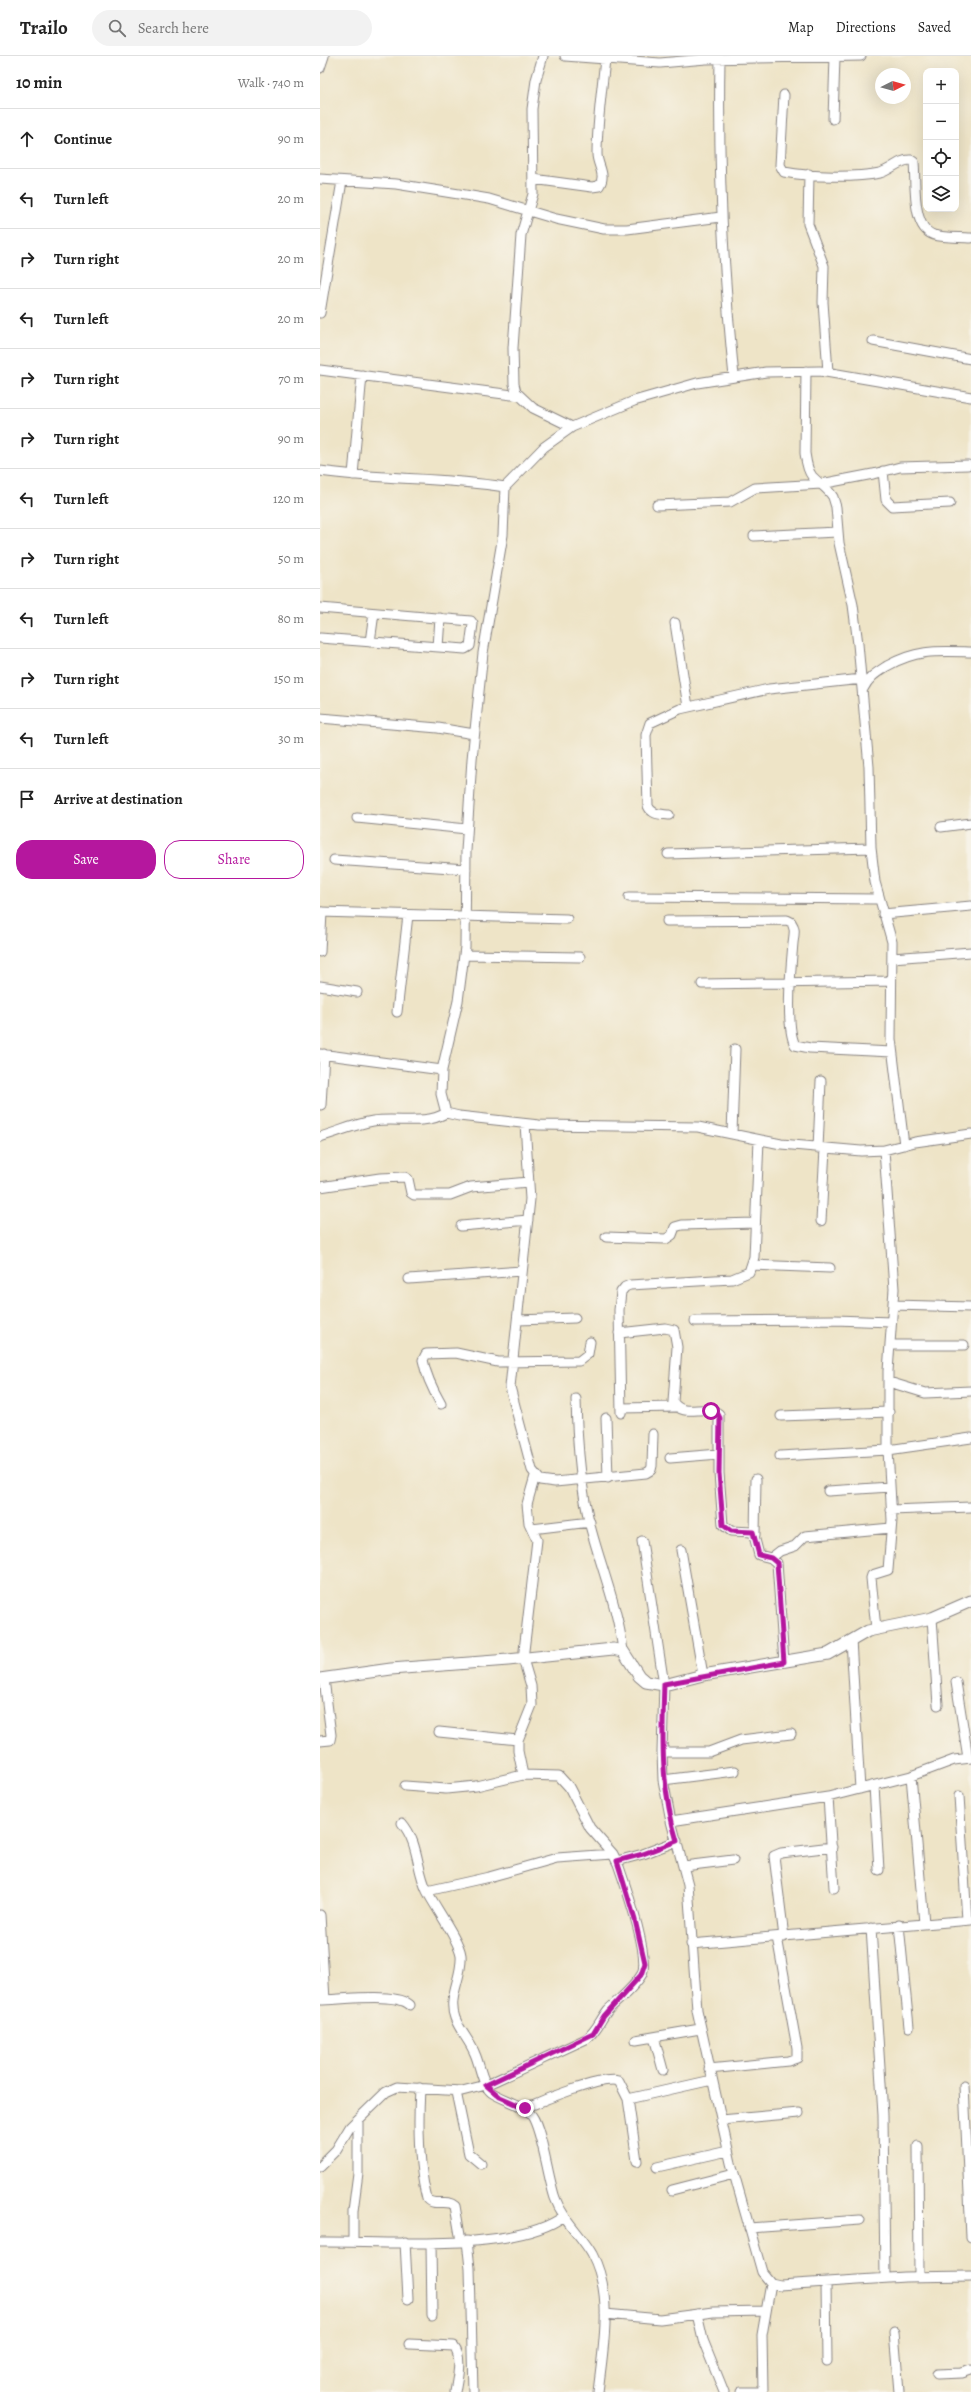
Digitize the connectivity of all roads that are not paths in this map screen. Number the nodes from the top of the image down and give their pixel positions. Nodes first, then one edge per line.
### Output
1 (324, 56) edge
2 (543, 56) edge
3 (565, 56) edge
4 (862, 56) edge
5 (764, 57) edge
6 (818, 57) edge
7 (841, 57) edge
8 (605, 59) junction
9 (720, 59) junction
10 (320, 68) edge
11 (784, 95) dead end
12 (833, 119) dead end
13 (808, 174) junction
14 (320, 179) edge
15 (533, 180) junction
16 (342, 181) junction
17 (527, 211) junction
18 (721, 217) junction
19 (971, 238) edge
20 (320, 313) edge
21 (873, 341) dead end
22 (971, 359) edge
23 (320, 370) edge
24 (806, 371) junction
25 (828, 372) junction
26 (362, 375) junction
27 (734, 377) junction
28 (520, 396) junction
29 (971, 397) edge
30 (572, 427) junction
31 (968, 465) dead end
32 (320, 471) edge
33 (883, 471) junction
34 (353, 475) junction
35 (821, 484) junction
36 (505, 487) junction
37 (950, 503) dead end
38 (657, 505) dead end
39 (838, 532) junction
40 (754, 536) dead end
41 (320, 608) edge
42 (374, 613) junction
43 (440, 618) junction
44 (675, 623) dead end
45 (472, 636) junction
46 (320, 638) edge
47 (485, 638) junction
48 (370, 642) junction
49 (438, 647) junction
50 (971, 652) edge
51 (862, 679) junction
52 (863, 689) junction
53 (688, 707) junction
54 (320, 718) edge
55 (474, 734) junction
56 (669, 815) dead end
57 (357, 818) dead end
58 (971, 823) edge
59 (941, 828) dead end
60 (467, 830) junction
61 (871, 848) junction
62 (668, 854) dead end
63 (334, 860) dead end
64 (466, 868) junction
65 (629, 897) dead end
66 (878, 899) junction
67 (971, 906) edge
68 (321, 912) edge
69 (883, 914) junction
70 (408, 916) junction
71 (466, 918) junction
72 (567, 919) dead end
73 (667, 921) dead end
74 (320, 952) edge
75 (971, 952) edge
76 (465, 955) junction
77 (580, 957) dead end
78 (892, 958) junction
79 (891, 981) junction
80 (791, 982) junction
81 (702, 984) dead end
82 (320, 986) edge
83 (357, 992) dead end
84 (397, 1012) dead end
85 (735, 1049) dead end
86 (892, 1052) junction
87 (322, 1054) edge
88 (442, 1070) junction
89 (821, 1081) dead end
90 (321, 1105) dead end
91 (446, 1113) junction
92 (525, 1124) junction
93 (732, 1133) junction
94 (971, 1134) edge
95 (320, 1137) edge
96 (759, 1140) junction
97 (904, 1145) junction
98 (821, 1149) junction
99 (884, 1150) junction
100 (529, 1182) junction
101 (320, 1187) edge
102 (528, 1220) junction
103 (821, 1221) dead end
104 (756, 1224) junction
105 (461, 1226) dead end
106 (606, 1237) dead end
107 (753, 1265) junction
108 (830, 1268) dead end
109 (522, 1271) junction
110 (409, 1279) dead end
111 (893, 1305) junction
112 (971, 1307) edge
113 (575, 1318) dead end
114 (518, 1320) junction
115 (695, 1321) dead end
116 (891, 1322) junction
117 (620, 1333) junction
118 (590, 1342) dead end
119 (890, 1345) junction
120 (964, 1345) dead end
121 (513, 1362) junction
122 (889, 1382) junction
123 (971, 1391) edge
124 (576, 1399) dead end
125 (441, 1404) dead end
126 (676, 1407) junction
127 (889, 1412) junction
128 (781, 1416) dead end
129 (606, 1418) dead end
130 (653, 1434) dead end
131 (971, 1438) edge
132 (888, 1450) junction
133 (719, 1454) junction
134 (780, 1456) dead end
135 (670, 1458) dead end
136 (536, 1476) junction
137 (608, 1478) junction
138 (756, 1479) dead end
139 (582, 1481) junction
140 (890, 1487) junction
141 (828, 1491) dead end
142 (971, 1507) edge
143 (891, 1510) junction
144 (590, 1522) junction
145 (891, 1528) junction
146 (532, 1529) junction
147 (755, 1535) junction
148 (642, 1541) dead end
149 (681, 1550) dead end
150 (771, 1558) junction
151 (971, 1601) edge
152 (932, 1618) junction
153 (876, 1629) junction
154 (851, 1640) junction
155 (623, 1651) junction
156 (523, 1659) junction
157 (784, 1662) junction
158 (703, 1676) junction
159 (322, 1679) edge
160 (956, 1682) dead end
161 (664, 1684) junction
162 (938, 1705) dead end
163 (439, 1732) dead end
164 (790, 1734) dead end
165 (518, 1740) junction
166 (320, 1742) edge
167 (662, 1752) junction
168 (969, 1758) edge
169 (735, 1771) dead end
170 (524, 1775) junction
171 (911, 1776) junction
172 (664, 1780) junction
173 (405, 1786) dead end
174 (874, 1786) junction
175 (860, 1789) junction
176 (959, 1796) dead end
177 (828, 1797) junction
178 (671, 1821) junction
179 (402, 1823) dead end
180 (677, 1841) junction
181 (832, 1847) junction
182 (615, 1857) junction
183 (733, 1860) dead end
184 (684, 1866) junction
185 (879, 1870) dead end
186 (834, 1888) dead end
187 (427, 1891) junction
188 (320, 1915) edge
189 (969, 1920) edge
190 (924, 1923) junction
191 (899, 1925) junction
192 (871, 1928) junction
193 (780, 1937) junction
194 (691, 1944) junction
195 (323, 2000) edge
196 (410, 2006) dead end
197 (909, 2027) dead end
198 (700, 2029) junction
199 (654, 2037) junction
200 (636, 2040) dead end
201 (709, 2069) junction
202 (663, 2070) dead end
203 (712, 2080) junction
204 (486, 2085) junction
205 (964, 2086) dead end
206 (420, 2088) junction
207 (456, 2092) junction
208 (628, 2099) junction
209 (525, 2108) junction
210 (799, 2113) dead end
211 (358, 2120) junction
212 (722, 2120) junction
213 (918, 2146) dead end
214 (728, 2151) junction
215 (636, 2161) dead end
216 (481, 2164) dead end
217 (320, 2166) edge
218 (657, 2167) dead end
219 (734, 2174) junction
220 (672, 2190) dead end
221 (564, 2216) junction
222 (860, 2220) dead end
223 (749, 2228) junction
224 (971, 2237) edge
225 (353, 2241) junction
226 (464, 2241) junction
227 (320, 2242) edge
228 (405, 2242) junction
229 (431, 2243) junction
230 (919, 2276) junction
231 (971, 2276) edge
232 (885, 2278) junction
233 (771, 2283) junction
234 (826, 2283) junction
235 (408, 2299) dead end
236 (765, 2311) junction
237 (605, 2314) junction
238 (697, 2314) junction
239 (432, 2316) dead end
240 (894, 2332) dead end
241 (409, 2344) dead end
242 (827, 2361) dead end
243 (971, 2370) edge
244 (937, 2374) dead end
245 (600, 2391) edge
246 (456, 2392) edge
247 (473, 2392) edge
248 (724, 2392) edge
249 (741, 2392) edge
250 (763, 2392) edge
251 (899, 2392) edge

1 - 10 street
2 - 15 street
3 - 8 street
4 - 7 street
5 - 6 street
5 - 9 street
6 - 7 street
7 - 12 street
8 - 9 street
8 - 15 street
9 - 18 street
11 - 13 street
13 - 19 street
13 - 25 street
14 - 16 street
15 - 17 street
16 - 17 street
16 - 20 street
17 - 18 street
17 - 28 street
18 - 27 street
21 - 22 street
23 - 26 street
24 - 25 street
24 - 27 street
24 - 35 street
25 - 29 street
26 - 28 street
26 - 34 street
27 - 30 street
28 - 30 street
30 - 36 street
31 - 33 street
32 - 34 street
33 - 35 street
33 - 37 street
34 - 36 street
35 - 38 street
35 - 39 street
36 - 47 street
39 - 40 street
39 - 51 street
41 - 42 street
42 - 43 street
42 - 48 street
43 - 45 street
43 - 49 street
44 - 53 street
45 - 47 street
45 - 49 street
46 - 48 street
47 - 55 street
48 - 49 street
50 - 52 street
51 - 52 street
51 - 53 street
52 - 61 street
53 - 56 street
54 - 55 street
55 - 60 street
57 - 60 street
58 - 59 street
60 - 64 street
61 - 62 street
61 - 66 street
63 - 64 street
64 - 71 street
65 - 66 street
66 - 69 street
67 - 69 street
68 - 70 street
68 - 74 street
69 - 78 street
70 - 71 street
70 - 84 street
71 - 72 street
71 - 76 street
73 - 80 street
75 - 78 street
76 - 77 street
76 - 88 street
78 - 79 street
79 - 80 street
79 - 86 street
80 - 81 street
80 - 86 street
82 - 83 street
85 - 93 street
86 - 97 street
87 - 88 street
87 - 90 street
88 - 91 street
89 - 98 street
91 - 92 street
91 - 95 street
92 - 93 street
92 - 100 street
93 - 96 street
94 - 97 street
96 - 98 street
96 - 104 street
97 - 99 street
98 - 99 street
98 - 103 street
99 - 111 street
100 - 101 street
100 - 102 street
102 - 105 street
102 - 109 street
104 - 106 street
104 - 107 street
107 - 108 street
107 - 117 street
109 - 110 street
109 - 114 street
111 - 112 street
111 - 116 street
113 - 114 street
114 - 121 street
115 - 116 street
116 - 119 street
117 - 126 street
117 - 126 street
118 - 121 street
119 - 120 street
119 - 122 street
121 - 125 street
121 - 136 street
122 - 123 street
122 - 127 street
124 - 139 street
126 - 133 street
127 - 128 street
127 - 132 street
129 - 137 street
130 - 137 street
131 - 132 street
132 - 134 street
132 - 140 street
133 - 135 street
133 - 147 street
136 - 139 street
136 - 146 street
137 - 139 street
138 - 147 street
139 - 144 street
140 - 141 street
140 - 143 street
142 - 143 street
143 - 145 street
144 - 146 street
144 - 155 street
145 - 150 street
145 - 153 street
146 - 156 street
147 - 150 street
148 - 161 street
149 - 158 street
150 - 157 street
151 - 152 street
152 - 153 street
152 - 162 street
153 - 154 street
154 - 157 street
154 - 175 street
155 - 156 street
155 - 161 street
156 - 159 street
156 - 165 street
157 - 158 street
158 - 161 street
159 - 166 street
160 - 168 street
161 - 167 street
163 - 165 street
164 - 167 street
165 - 170 street
167 - 172 street
168 - 171 street
169 - 172 street
170 - 173 street
170 - 182 street
171 - 174 street
171 - 190 street
172 - 178 street
174 - 175 street
174 - 185 street
175 - 177 street
176 - 189 street
177 - 178 street
177 - 181 street
178 - 180 street
179 - 187 street
180 - 182 street
180 - 184 street
181 - 186 street
181 - 193 street
182 - 187 street
182 - 204 street
183 - 184 street
184 - 194 street
187 - 204 street
188 - 195 street
189 - 190 street
190 - 191 street
191 - 192 street
191 - 197 street
192 - 193 street
192 - 232 street
193 - 194 street
193 - 201 street
194 - 198 street
195 - 196 street
198 - 199 street
198 - 201 street
199 - 200 street
199 - 202 street
201 - 203 street
203 - 208 street
203 - 212 street
204 - 207 street
204 - 209 street
205 - 224 street
206 - 207 street
206 - 211 street
206 - 226 street
207 - 216 street
208 - 209 street
208 - 215 street
209 - 221 street
210 - 212 street
211 - 217 street
211 - 225 street
212 - 214 street
213 - 230 street
214 - 218 street
214 - 219 street
219 - 220 street
219 - 223 street
221 - 226 street
221 - 237 street
222 - 223 street
223 - 233 street
225 - 227 street
225 - 228 street
226 - 229 street
226 - 247 street
228 - 229 street
228 - 235 street
229 - 239 street
230 - 231 street
230 - 232 street
232 - 234 street
233 - 234 street
233 - 236 street
234 - 242 street
236 - 238 street
236 - 250 street
237 - 238 street
237 - 245 street
238 - 248 street
240 - 251 street
241 - 246 street
243 - 244 street
249 - 250 street

